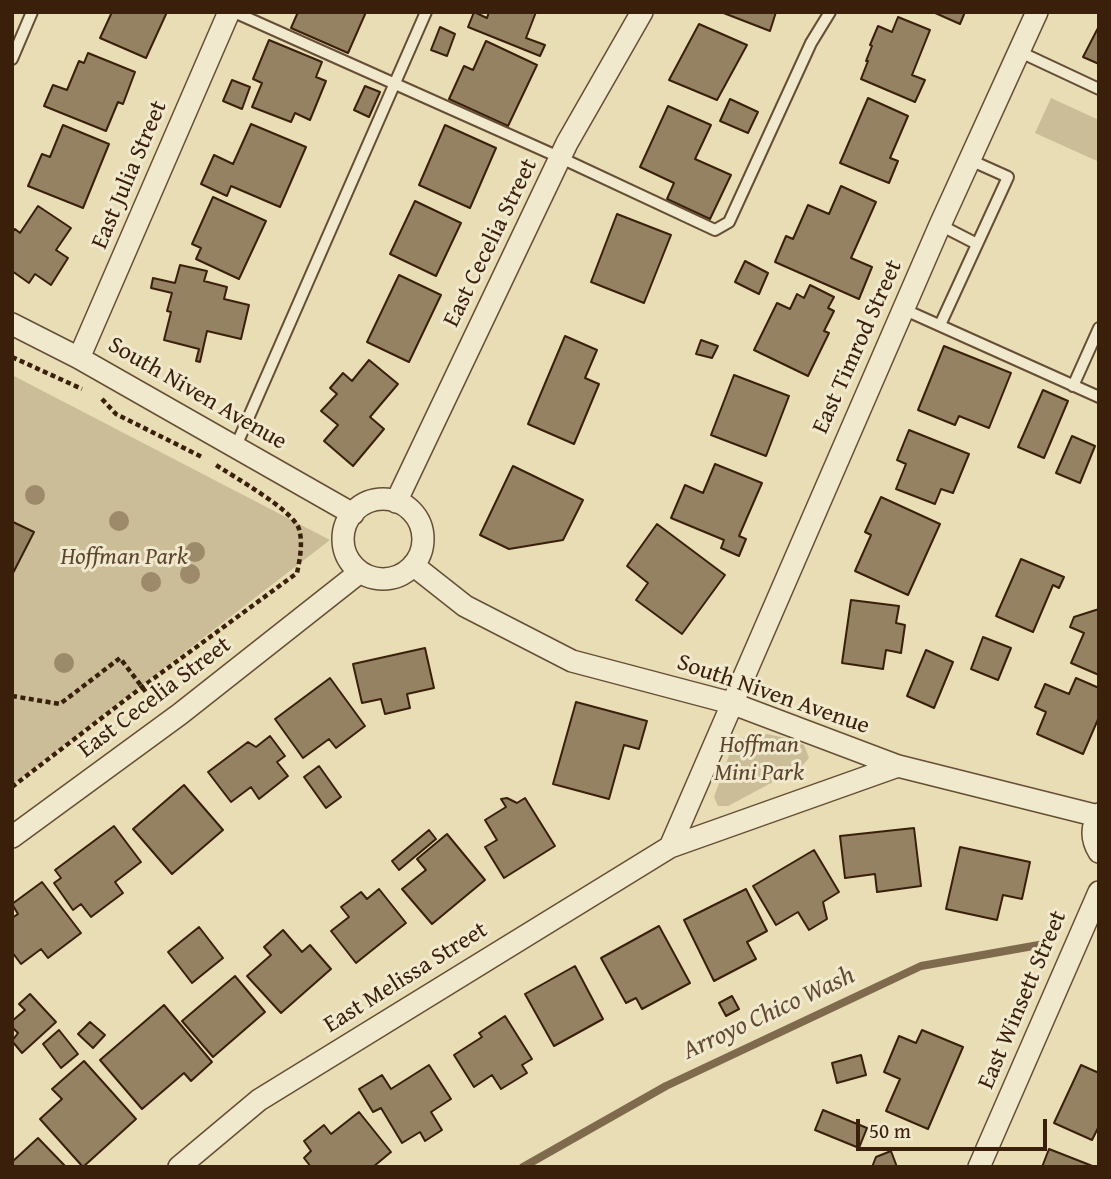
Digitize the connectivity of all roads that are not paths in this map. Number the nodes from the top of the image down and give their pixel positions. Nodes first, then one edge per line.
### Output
1 (33, 12) edge
2 (232, 12) edge
3 (426, 12) edge
4 (642, 12) edge
5 (830, 12) edge
6 (1037, 12) edge
7 (1020, 52) junction
8 (12, 59) edge
9 (395, 83) junction
10 (1099, 89) edge
11 (561, 158) junction
12 (970, 160) junction
13 (940, 225) junction
14 (977, 244) junction
15 (903, 309) junction
16 (12, 324) edge
17 (940, 325) junction
18 (1099, 328) edge
19 (79, 358) junction
20 (1073, 386) junction
21 (1099, 397) edge
22 (236, 446) junction
23 (396, 502) junction
24 (353, 514) junction
25 (413, 565) junction
26 (360, 572) junction
27 (731, 703) junction
28 (898, 765) junction
29 (1098, 815) edge
30 (12, 837) edge
31 (670, 847) junction
32 (1099, 852) edge
33 (1099, 892) edge
34 (179, 1167) edge
35 (979, 1167) edge

1 - 8 lane
2 - 9 lane
2 - 19 street, East Julia Street
3 - 9 lane
4 - 11 street, East Cecelia Street
5 - 11 lane
6 - 7 street, East Timrod Street
7 - 10 lane
7 - 12 street, East Timrod Street
9 - 11 lane
9 - 22 lane
11 - 23 street, East Cecelia Street
12 - 13 street, East Timrod Street
12 - 14 lane
13 - 14 lane
13 - 15 street, East Timrod Street
14 - 17 lane
15 - 17 lane
15 - 27 street, East Timrod Street
16 - 19 street, South Niven Avenue
17 - 20 lane
18 - 20 lane
19 - 22 street, South Niven Avenue
20 - 21 lane
22 - 24 street, South Niven Avenue
23 - 24 street
23 - 25 street
24 - 26 street
25 - 26 street
25 - 27 street, South Niven Avenue
26 - 30 street, East Cecelia Street
27 - 28 street, South Niven Avenue
27 - 31 street
28 - 29 street, South Niven Avenue
28 - 31 street, East Melissa Street
29 - 32 street
31 - 34 street, East Melissa Street
33 - 35 street, East Winsett Street

